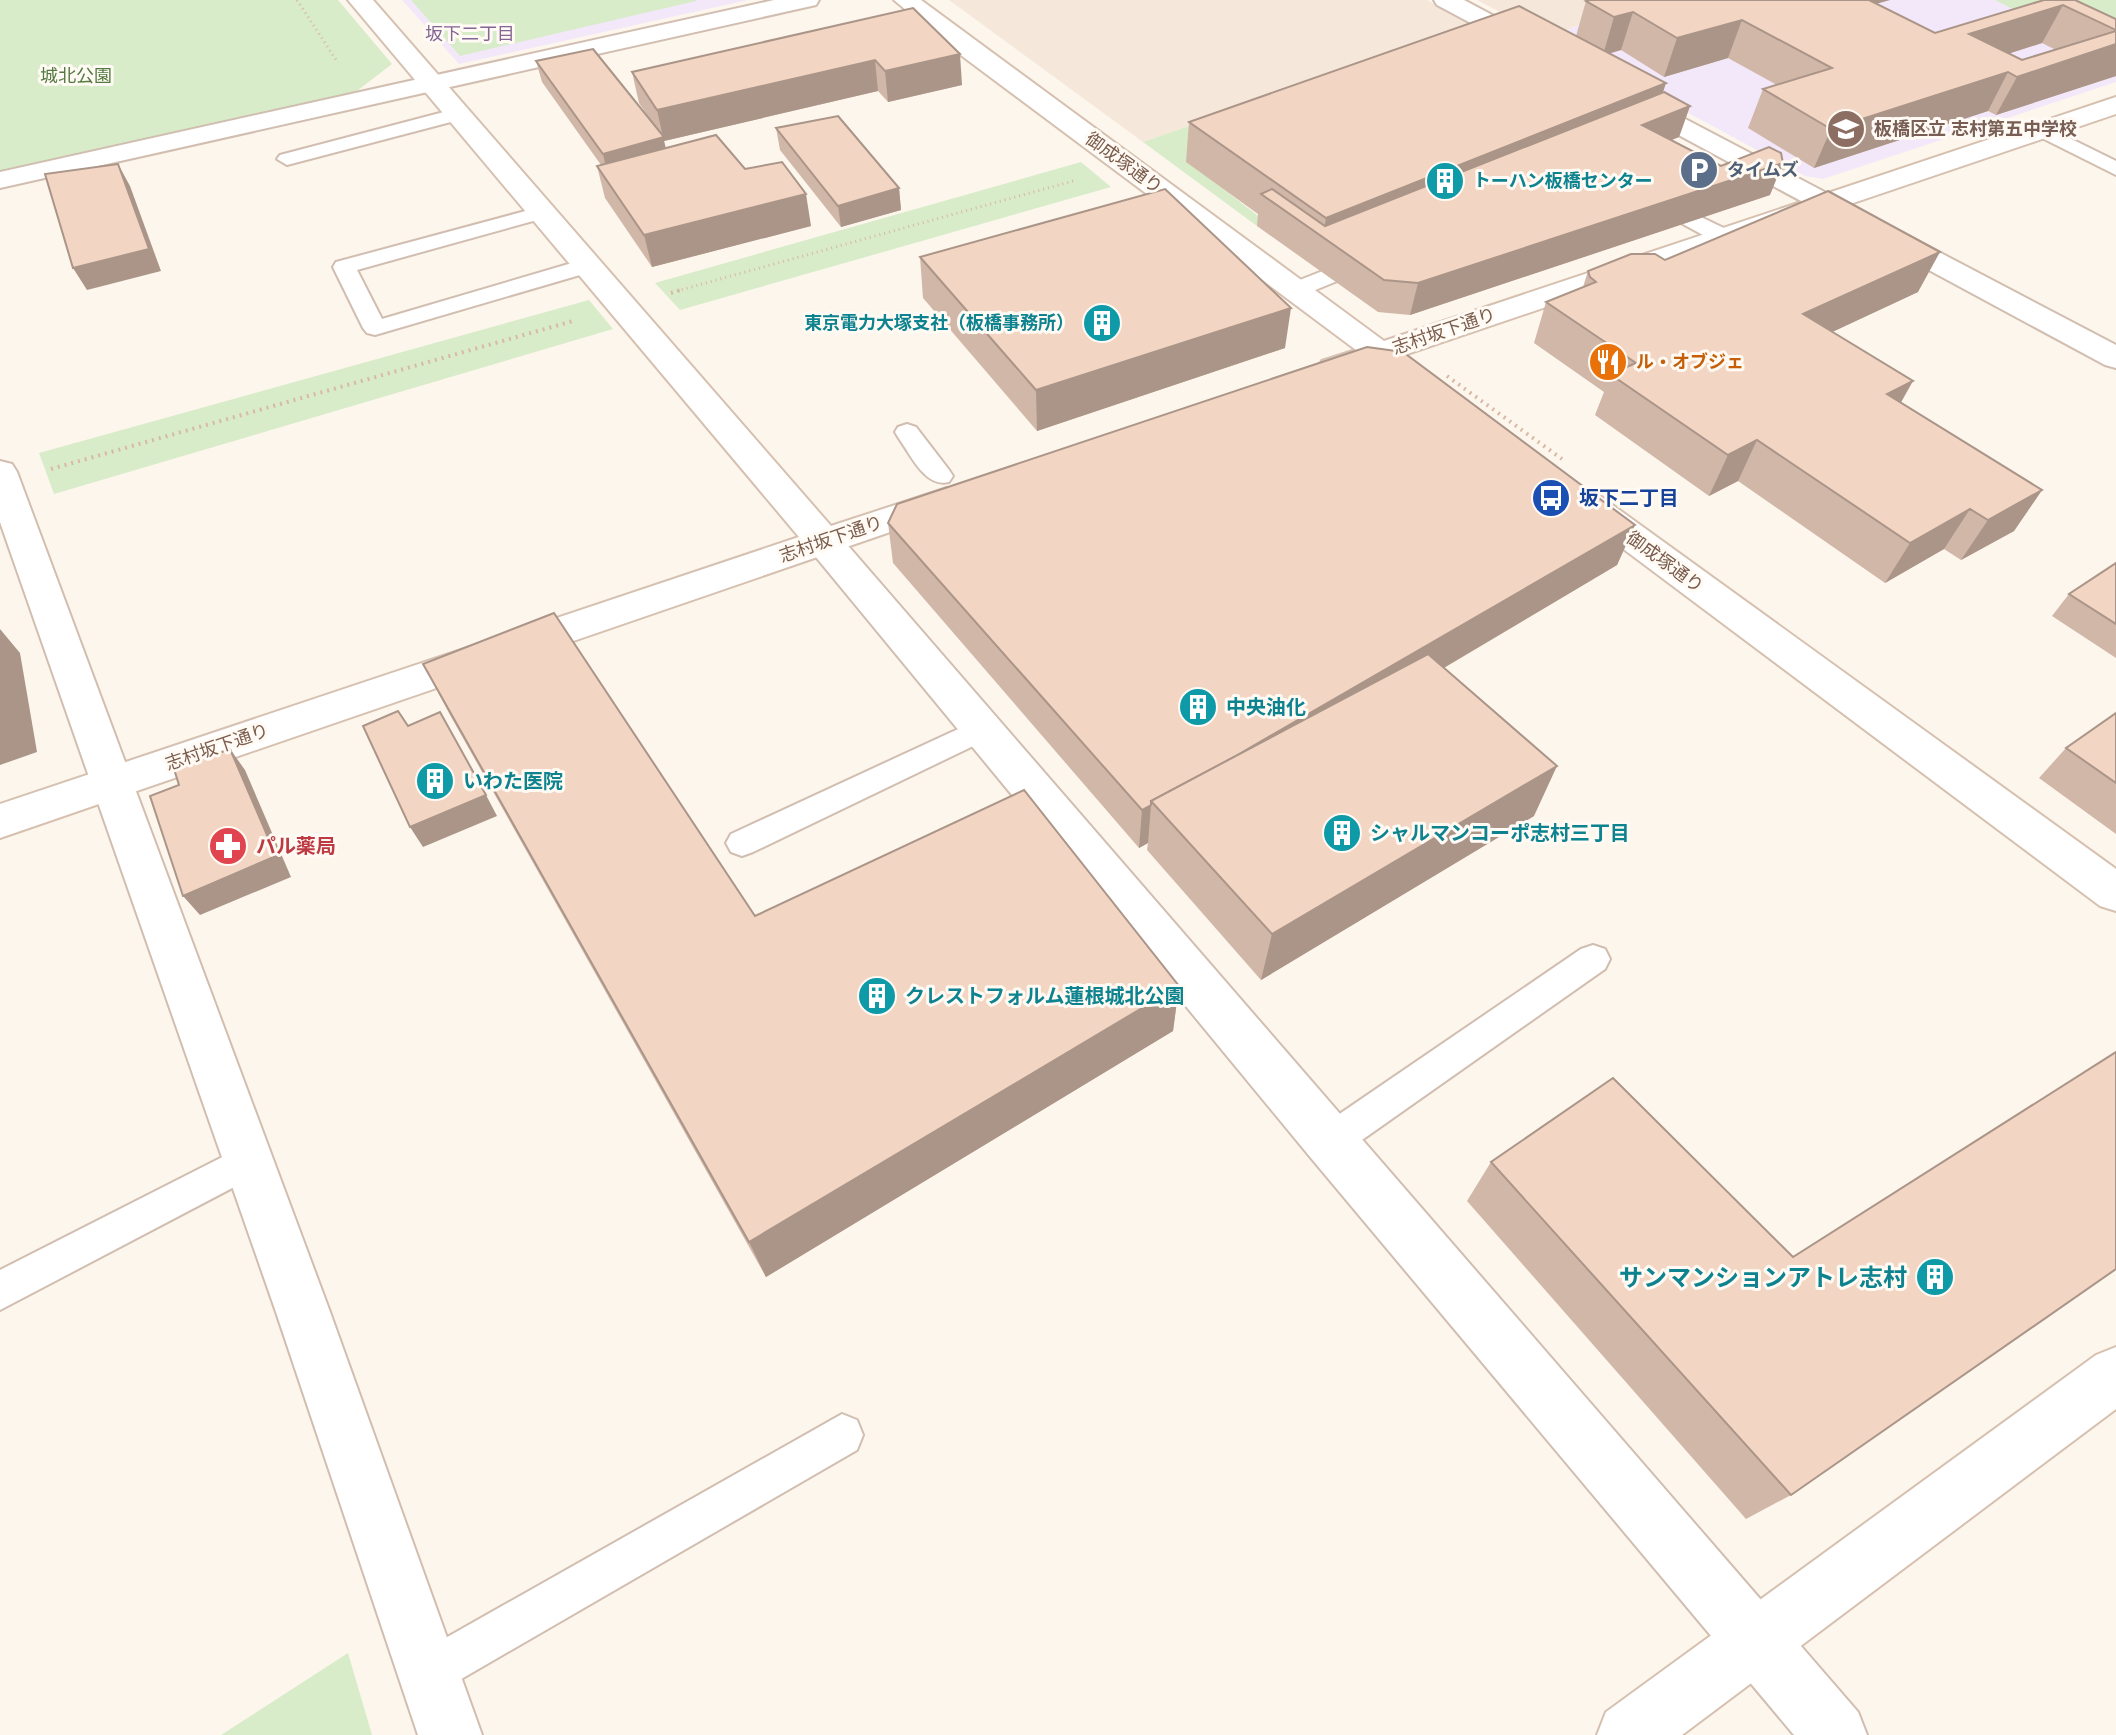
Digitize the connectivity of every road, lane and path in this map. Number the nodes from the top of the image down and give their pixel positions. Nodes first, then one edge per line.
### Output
1 (297, 0) edge
2 (360, 0) edge
3 (807, 0) edge
4 (906, 0) edge
5 (1446, 0) edge
6 (1558, 60) edge
7 (340, 66) dead end
8 (432, 83) junction
9 (1614, 89) edge
10 (2116, 105) edge
11 (459, 114) junction
12 (2041, 130) junction
13 (287, 159) dead end
14 (1127, 165) junction
15 (2116, 169) edge
16 (0, 180) edge
17 (1635, 190) edge
18 (1824, 201) junction
19 (544, 212) junction
20 (1722, 236) junction
21 (1385, 253) edge
22 (589, 265) junction
23 (1295, 290) junction
24 (624, 306) junction
25 (1379, 353) junction
26 (2116, 358) edge
27 (1295, 381) edge
28 (1423, 385) edge
29 (907, 432) dead end
30 (940, 476) dead end
31 (2, 477) edge
32 (1555, 481) edge
33 (981, 488) edge
34 (824, 542) junction
35 (982, 729) junction
36 (114, 782) junction
37 (0, 821) edge
38 (742, 843) dead end
39 (2116, 893) edge
40 (1593, 959) dead end
41 (1329, 1142) junction
42 (248, 1161) junction
43 (0, 1291) edge
44 (2116, 1375) edge
45 (842, 1435) dead end
46 (1755, 1641) junction
47 (428, 1673) junction
48 (450, 1735) edge
49 (1629, 1735) edge
50 (1835, 1735) edge

1 - 7 path
2 - 8 street
3 - 8 street
4 - 14 street, 御成塚通り
5 - 6 street
8 - 11 street
8 - 16 street
9 - 18 street
10 - 12 street, 志村坂下通り
11 - 13 lane
11 - 19 street
12 - 15 lane
12 - 18 street, 志村坂下通り
14 - 23 street, 御成塚通り
14 - 24 path
17 - 20 lane
18 - 20 street, 志村坂下通り
18 - 26 street
19 - 22 street
19 - 22 lane
20 - 25 street, 志村坂下通り
21 - 23 lane
22 - 24 street
23 - 25 street, 御成塚通り
24 - 31 path
24 - 34 street
25 - 27 street, 志村坂下通り
25 - 28 street, 御成塚通り
29 - 30 lane
31 - 36 street
32 - 39 street, 御成塚通り
33 - 34 street, 志村坂下通り
34 - 35 street
34 - 36 street, 志村坂下通り
35 - 38 lane
35 - 41 street
36 - 37 street, 志村坂下通り
36 - 42 street
40 - 41 lane
41 - 46 street
42 - 43 lane
42 - 47 street
44 - 46 street
45 - 47 lane
46 - 49 street
46 - 50 street
47 - 48 street

